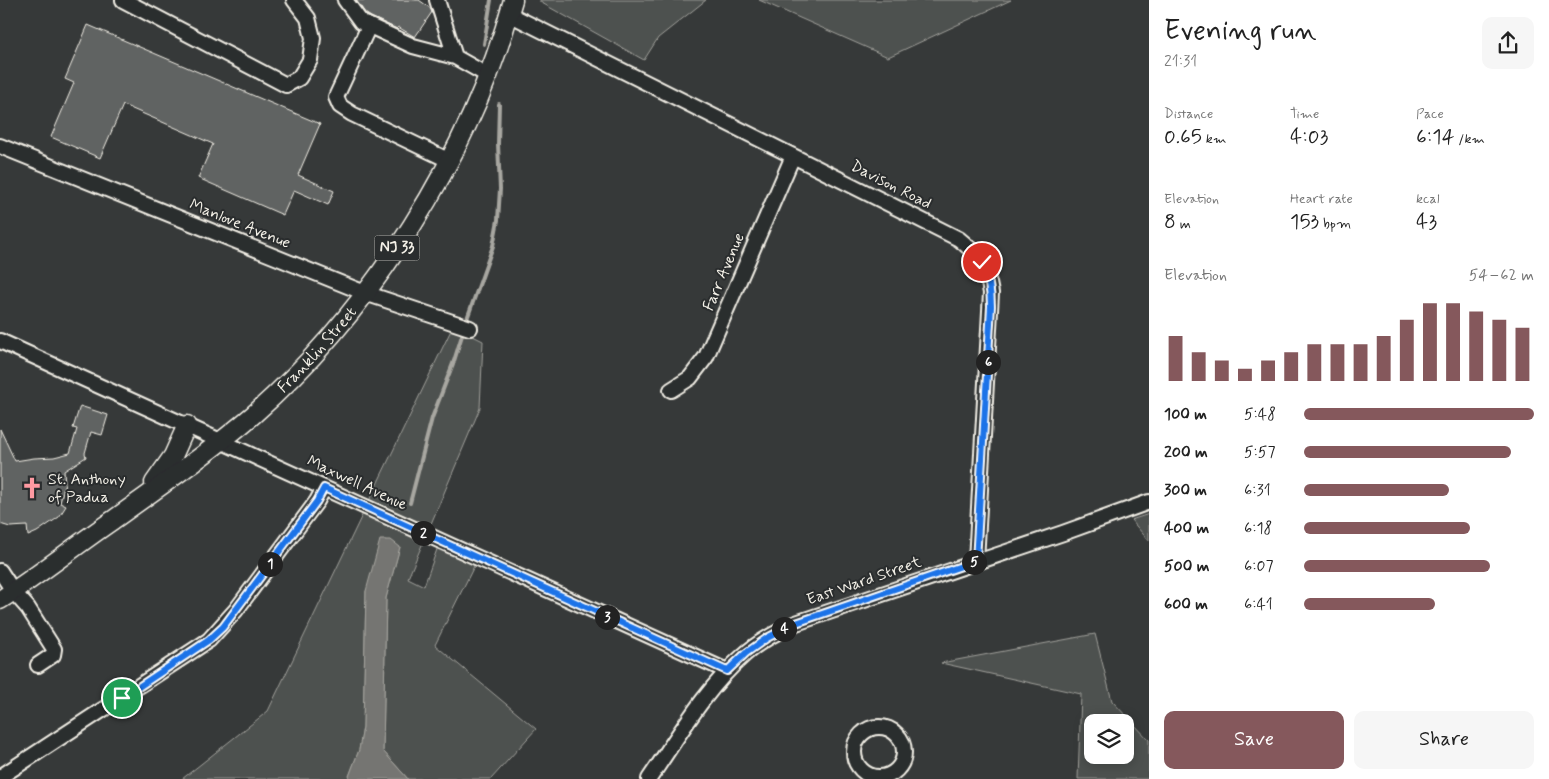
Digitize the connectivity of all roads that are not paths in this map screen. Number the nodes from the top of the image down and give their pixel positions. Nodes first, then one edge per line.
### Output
1 (123, 0) edge
2 (294, 0) edge
3 (345, 0) edge
4 (437, 0) edge
5 (511, 7) edge
6 (369, 26) junction
7 (454, 57) junction
8 (488, 75) junction
9 (0, 146) edge
10 (793, 156) junction
11 (448, 160) junction
12 (366, 293) junction
13 (470, 328) dead end
14 (2, 346) edge
15 (671, 390) dead end
16 (187, 425) junction
17 (222, 441) junction
18 (324, 488) junction
19 (144, 496) junction
20 (1149, 502) edge
21 (976, 561) junction
22 (0, 571) edge
23 (6, 596) edge
24 (38, 665) dead end
25 (727, 671) junction
26 (0, 777) edge
27 (649, 779) edge

1 - 2 street
3 - 6 street
4 - 7 street
5 - 8 main road, Franklin Street / NJ 33
5 - 10 street, Davison Road
6 - 7 street
6 - 11 street
7 - 8 street
8 - 11 main road, Franklin Street / NJ 33
9 - 12 street, Manlove Avenue
10 - 15 street, Farr Avenue
10 - 21 street, Davison Road
11 - 12 main road, Franklin Street / NJ 33
12 - 13 street, Manlove Avenue
12 - 17 main road, Franklin Street / NJ 33
14 - 16 street, Maxwell Avenue
16 - 17 street, Maxwell Avenue
16 - 19 main road
17 - 18 street, Maxwell Avenue
17 - 19 main road, Franklin Street / NJ 33
18 - 25 street, Maxwell Avenue
18 - 26 street
19 - 23 main road, Franklin Street / NJ 33
20 - 21 street, East Ward Street
21 - 25 street, East Ward Street
22 - 23 street
23 - 24 street
25 - 27 street, East Ward Street

